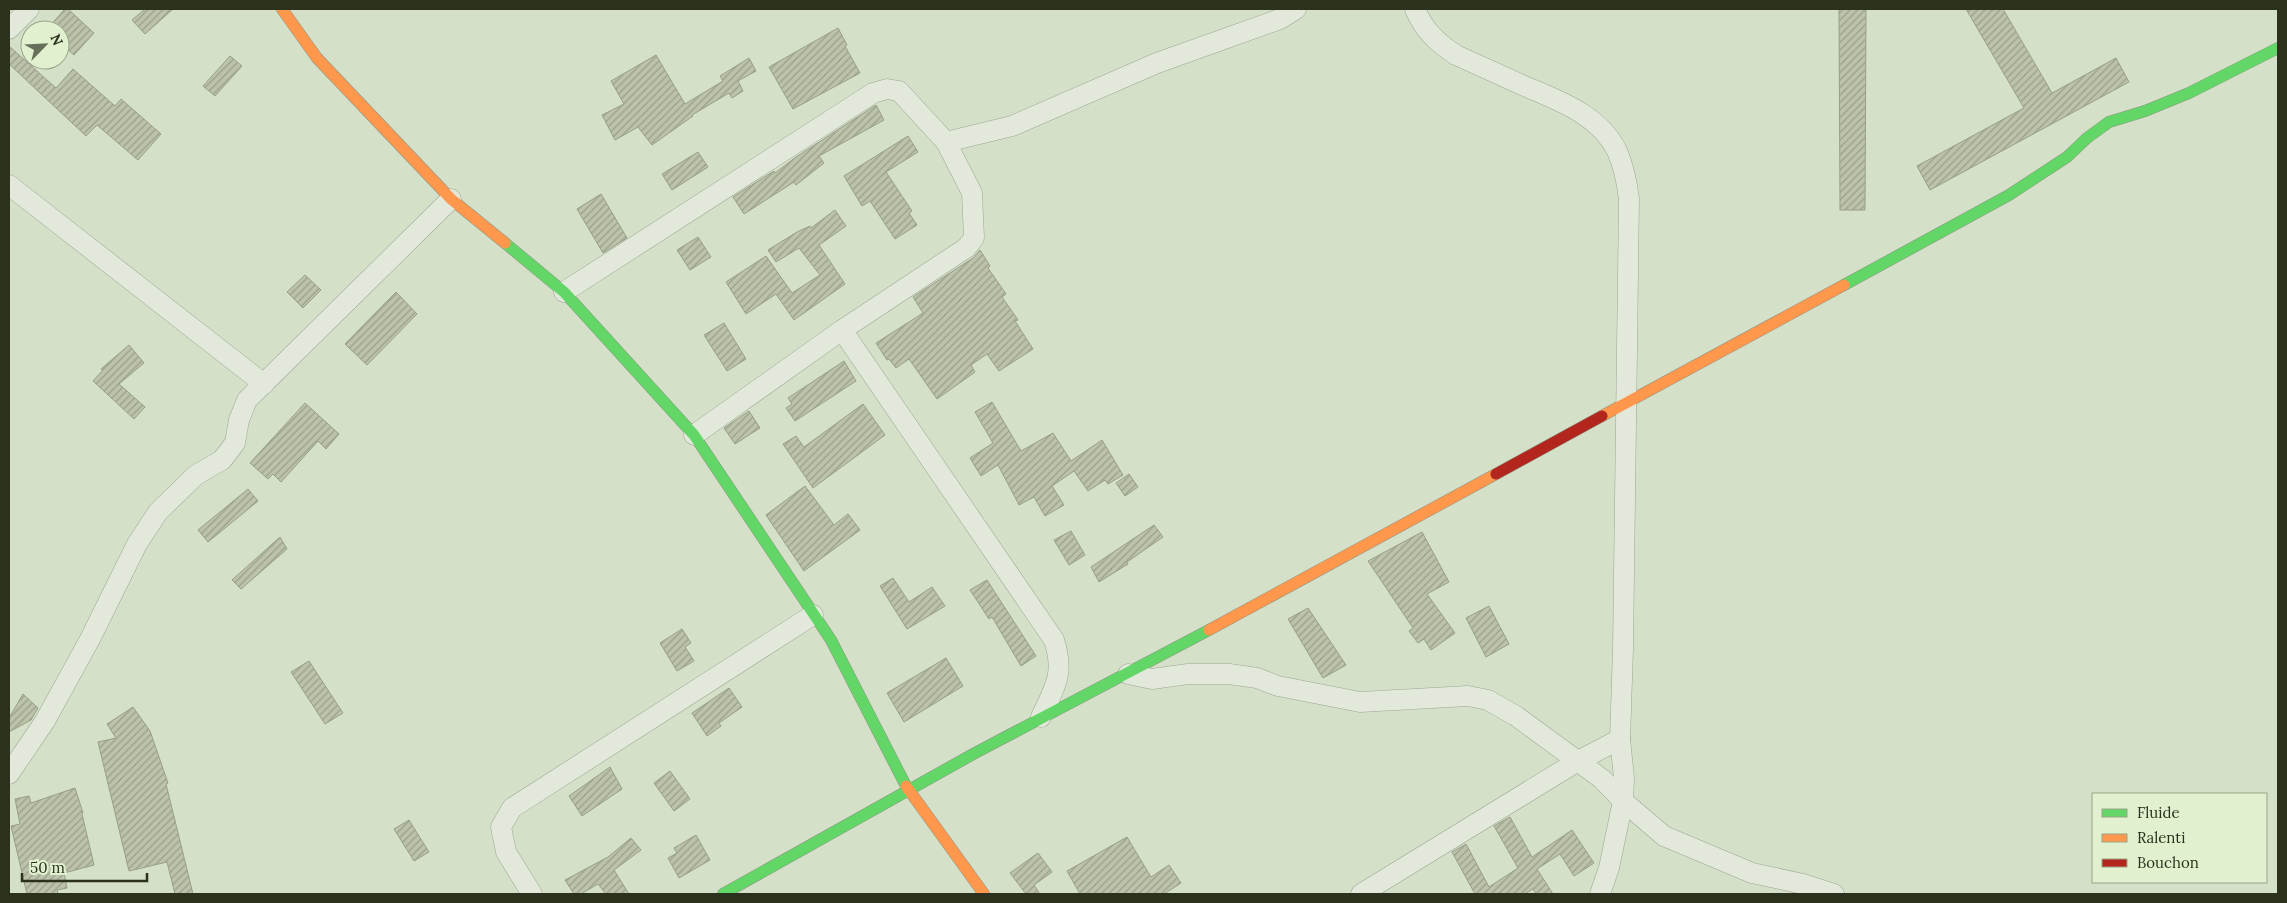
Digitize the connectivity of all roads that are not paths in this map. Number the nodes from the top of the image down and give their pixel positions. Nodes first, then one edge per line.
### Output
1 (29, 9) edge
2 (282, 9) edge
3 (1296, 9) edge
4 (1415, 9) edge
5 (9, 29) edge
6 (2278, 48) edge
7 (946, 142) junction
8 (9, 185) edge
9 (451, 199) junction
10 (564, 292) junction
11 (842, 330) junction
12 (264, 384) junction
13 (1627, 402) junction
14 (694, 435) junction
15 (813, 614) junction
16 (1128, 674) junction
17 (1041, 717) junction
18 (1620, 738) junction
19 (1578, 762) junction
20 (9, 774) edge
21 (908, 789) junction
22 (1623, 801) junction
23 (729, 893) edge
24 (532, 894) edge
25 (984, 894) edge
26 (1361, 894) edge
27 (1600, 894) edge
28 (1834, 894) edge

1 - 5 street
2 - 9 street
3 - 7 street
4 - 13 street
6 - 13 street
7 - 10 street
7 - 11 street
8 - 12 street
9 - 10 street
9 - 12 street
10 - 14 street
11 - 14 street
11 - 17 street
12 - 20 street
13 - 16 street
13 - 18 street
14 - 15 street
15 - 21 street
15 - 24 street
16 - 17 street
16 - 19 street
17 - 21 street
18 - 19 street
18 - 22 street
19 - 22 street
19 - 26 street
21 - 23 street
21 - 25 street
22 - 27 street
22 - 28 street

